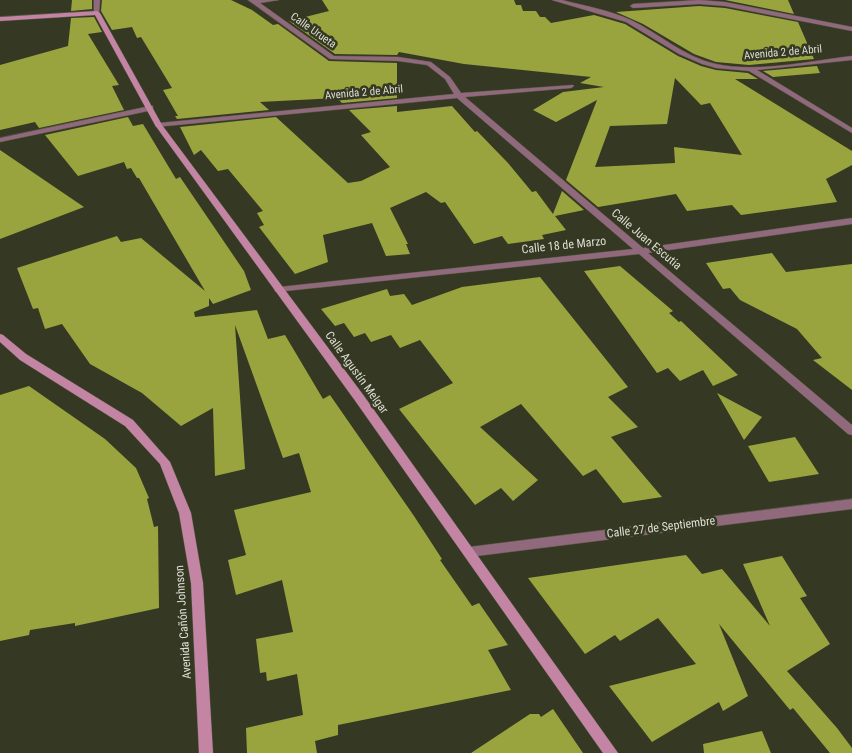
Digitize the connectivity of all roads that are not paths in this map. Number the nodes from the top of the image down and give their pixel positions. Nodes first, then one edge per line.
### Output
1 (97, 0) edge
2 (276, 0) edge
3 (555, 0) edge
4 (748, 0) edge
5 (254, 1) edge
6 (634, 6) dead end
7 (746, 7) junction
8 (97, 13) junction
9 (0, 19) edge
10 (852, 28) edge
11 (852, 58) edge
12 (429, 63) joint
13 (749, 68) junction
14 (571, 86) dead end
15 (460, 96) junction
16 (150, 108) junction
17 (159, 125) junction
18 (852, 131) edge
19 (0, 140) edge
20 (852, 222) edge
21 (640, 251) junction
22 (279, 290) junction
23 (0, 337) edge
24 (852, 431) edge
25 (852, 504) edge
26 (470, 552) junction
27 (206, 753) edge
28 (611, 753) edge

1 - 8 street, Calle Agustín Melgar
2 - 5 street
3 - 13 street, Avenida 2 de Abril
4 - 7 street
5 - 12 street, Calle Urueta
6 - 7 street
7 - 10 street
8 - 9 street
8 - 16 street, Calle Agustín Melgar
11 - 13 street, Avenida 2 de Abril
12 - 15 street, Calle Juan Escutia
13 - 18 street
14 - 15 street, Avenida 2 de Abril
15 - 17 street, Avenida 2 de Abril
15 - 21 street, Calle Juan Escutia
16 - 17 street, Calle Agustín Melgar
16 - 19 street
17 - 22 street, Calle Agustín Melgar
20 - 21 street, Calle 18 de Marzo
21 - 22 street, Calle 18 de Marzo
21 - 24 street, Calle Juan Escutia
22 - 26 street, Calle Agustín Melgar
23 - 27 street, Avenida Cañón Johnson
25 - 26 street, Calle 27 de Septiembre
26 - 28 street, Calle Agustín Melgar

